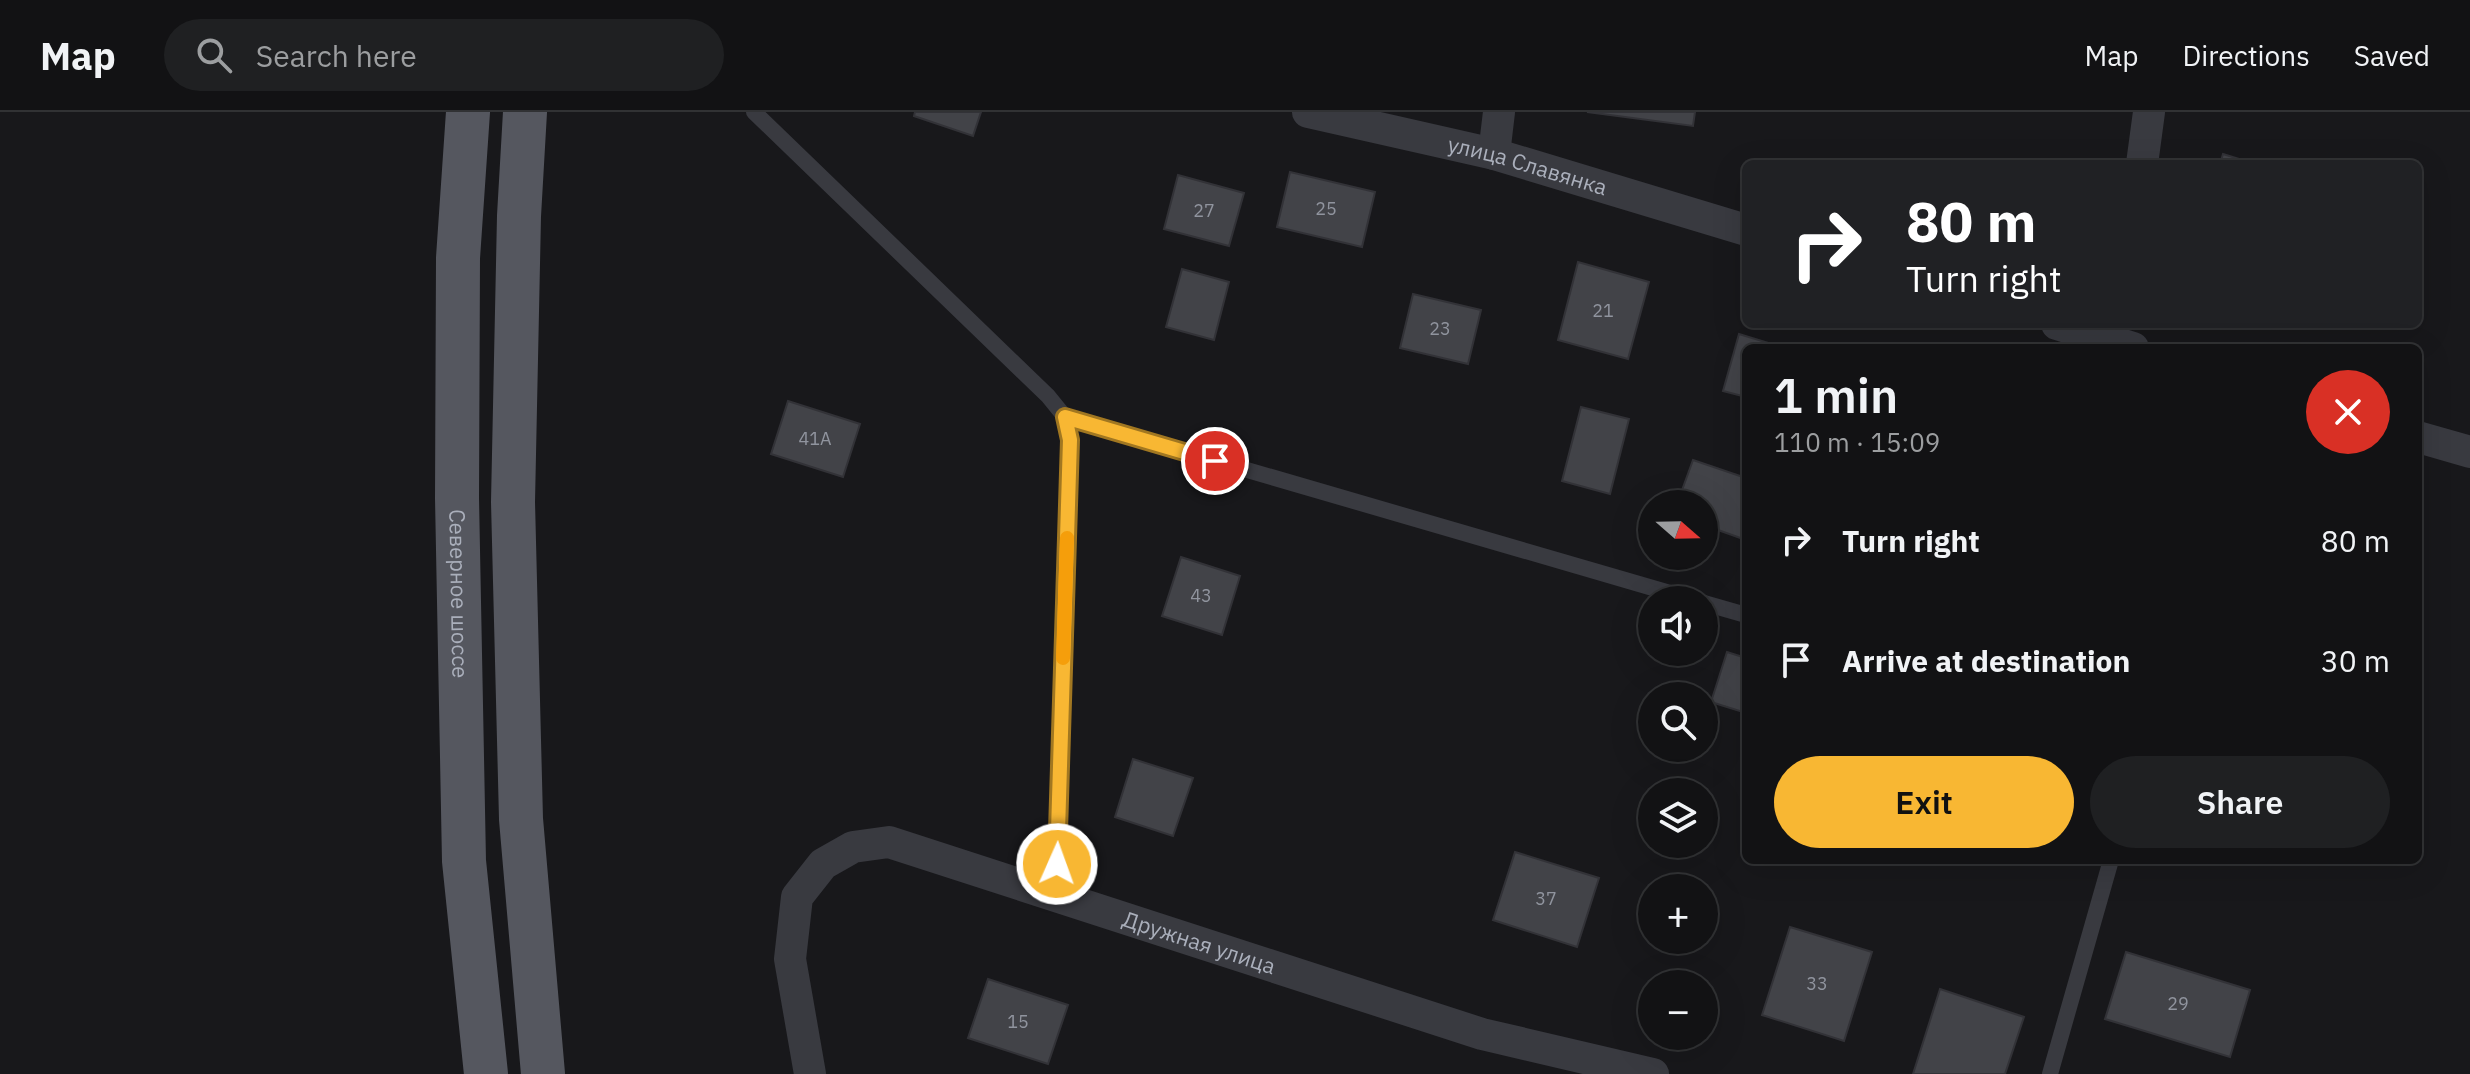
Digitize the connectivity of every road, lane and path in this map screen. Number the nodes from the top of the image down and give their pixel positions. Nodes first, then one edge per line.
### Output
1 (468, 112) edge
2 (525, 112) edge
3 (754, 112) edge
4 (1308, 112) edge
5 (1499, 112) edge
6 (2149, 112) edge
7 (1494, 154) junction
8 (2143, 160) edge
9 (1742, 229) edge
10 (2077, 328) edge
11 (2126, 338) edge
12 (1065, 417) junction
13 (2422, 438) edge
14 (2470, 452) edge
15 (1646, 586) edge
16 (1718, 607) edge
17 (1742, 614) edge
18 (2110, 864) edge
19 (1056, 894) junction
20 (486, 1074) edge
21 (543, 1074) edge
22 (810, 1074) edge
23 (1653, 1074) edge
24 (2050, 1074) edge

1 - 20 main road, Северное шоссе
2 - 21 main road
3 - 12 lane
4 - 7 street, улица Славянка
5 - 7 street
6 - 8 street
7 - 9 street, улица Славянка
10 - 11 street
12 - 15 lane
12 - 19 lane
13 - 14 street
16 - 17 lane
18 - 24 lane
19 - 22 street, Дружная улица
19 - 23 street, Дружная улица

